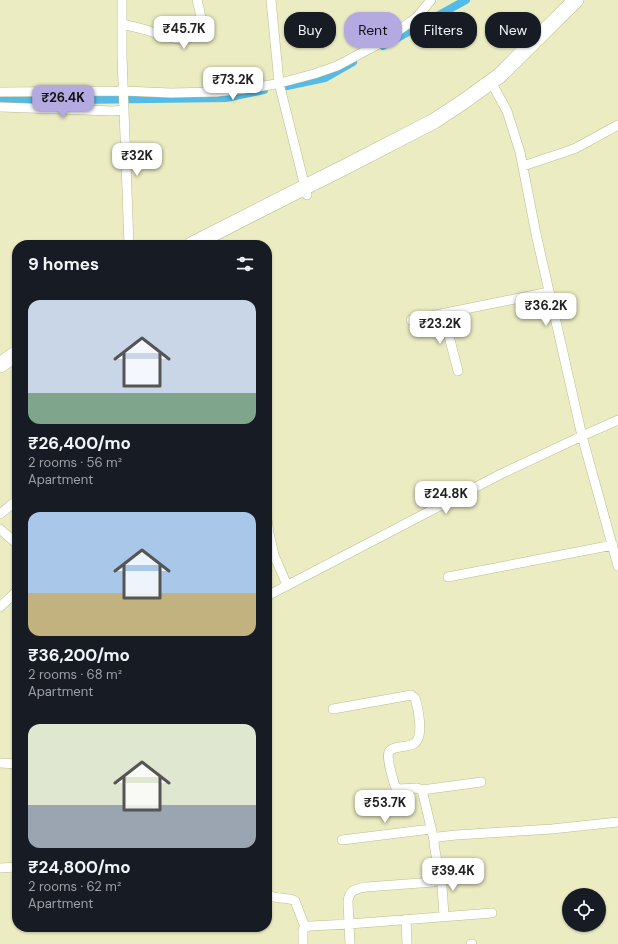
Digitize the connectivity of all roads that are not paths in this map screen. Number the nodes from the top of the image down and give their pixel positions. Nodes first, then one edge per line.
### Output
1 (122, 0) edge
2 (197, 0) edge
3 (272, 0) edge
4 (431, 0) edge
5 (576, 0) edge
6 (588, 0) edge
7 (122, 24) junction
8 (279, 83) junction
9 (493, 86) junction
10 (0, 92) edge
11 (124, 92) junction
12 (0, 107) edge
13 (124, 110) junction
14 (618, 125) edge
15 (523, 166) junction
16 (306, 191) junction
17 (129, 240) edge
18 (202, 240) edge
19 (216, 240) edge
20 (549, 292) junction
21 (443, 313) junction
22 (411, 320) dead end
23 (12, 357) edge
24 (12, 364) edge
25 (0, 365) edge
26 (0, 372) edge
27 (458, 372) dead end
28 (618, 420) edge
29 (582, 436) junction
30 (12, 504) edge
31 (0, 514) edge
32 (0, 529) edge
33 (12, 540) edge
34 (613, 545) junction
35 (272, 546) edge
36 (618, 562) edge
37 (448, 577) dead end
38 (287, 585) junction
39 (272, 593) edge
40 (12, 596) edge
41 (0, 607) edge
42 (333, 709) dead end
43 (0, 763) edge
44 (12, 764) edge
45 (481, 782) dead end
46 (422, 790) junction
47 (618, 822) edge
48 (432, 828) junction
49 (342, 840) dead end
50 (434, 840) junction
51 (12, 867) edge
52 (0, 868) edge
53 (438, 879) junction
54 (272, 896) edge
55 (492, 913) dead end
56 (444, 916) junction
57 (406, 919) junction
58 (349, 924) junction
59 (305, 927) junction
60 (303, 944) edge
61 (350, 944) edge
62 (407, 944) edge

1 - 7 street
2 - 7 street
3 - 8 street
4 - 8 street
5 - 9 highway
6 - 9 highway
7 - 11 street
8 - 11 street
8 - 16 street
9 - 15 street
9 - 16 highway
10 - 11 street
11 - 13 street
12 - 13 street
13 - 17 street
14 - 15 street
15 - 20 street
16 - 18 highway
16 - 19 highway
20 - 21 street
20 - 29 street
21 - 22 street
21 - 27 street
23 - 25 highway
24 - 26 highway
28 - 29 street
29 - 34 street
29 - 38 street
30 - 31 street
32 - 33 street
34 - 36 street
34 - 37 street
35 - 38 street
38 - 39 street
40 - 41 street
42 - 46 street
43 - 44 street
45 - 46 street
46 - 48 street
47 - 50 street
48 - 49 street
48 - 50 street
50 - 53 street
51 - 52 street
53 - 56 street
53 - 58 street
54 - 59 street
55 - 56 street
56 - 57 street
57 - 58 street
57 - 62 street
58 - 59 street
58 - 61 street
59 - 60 street

